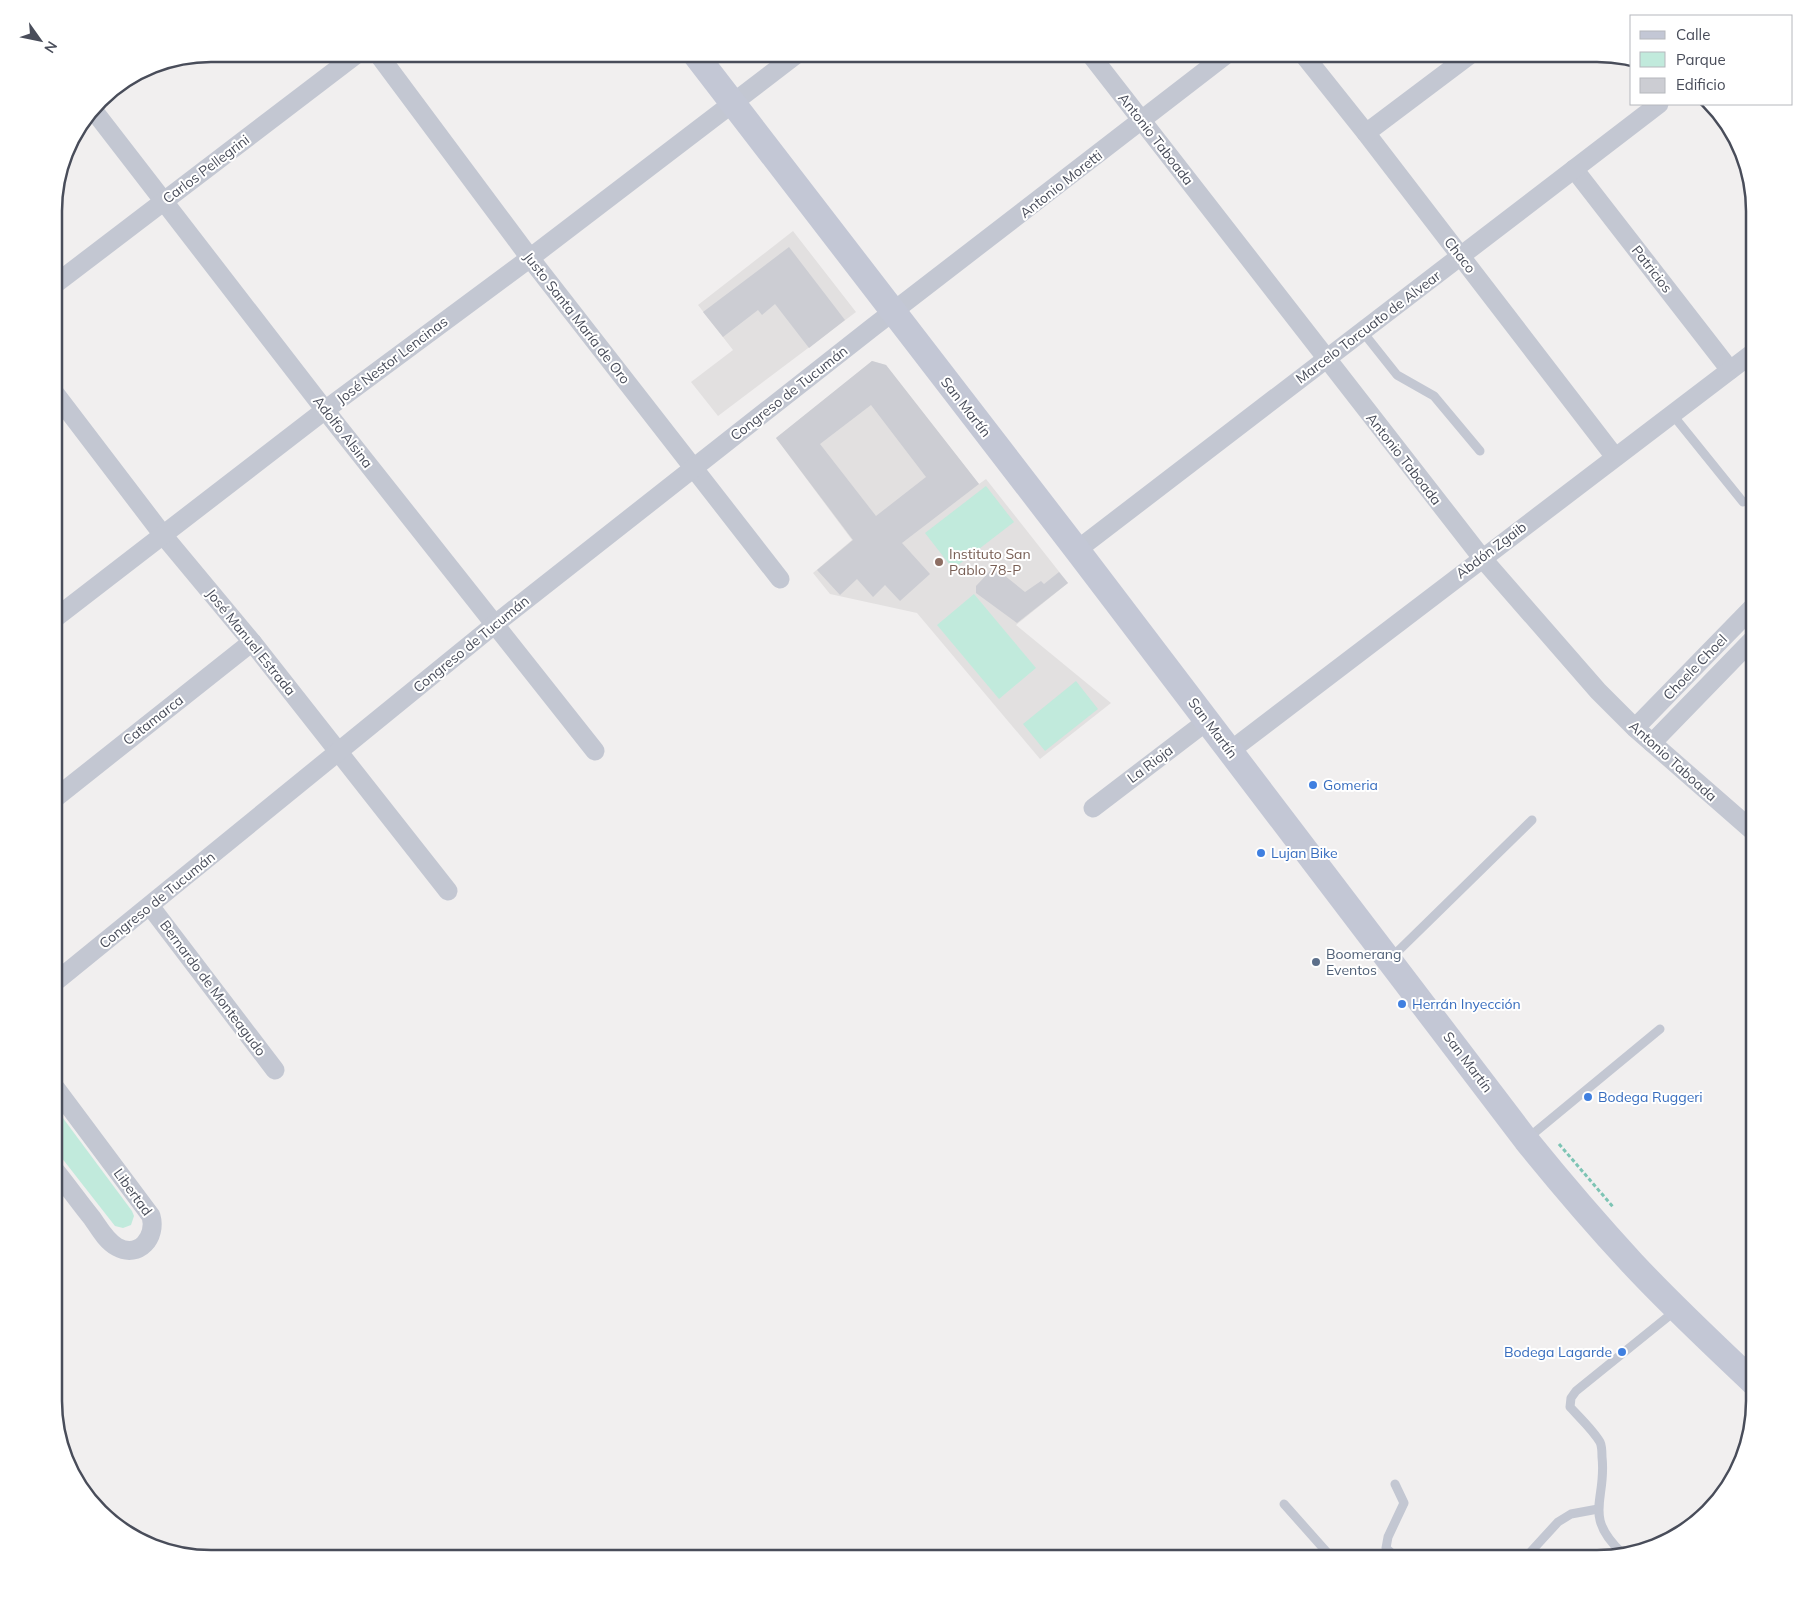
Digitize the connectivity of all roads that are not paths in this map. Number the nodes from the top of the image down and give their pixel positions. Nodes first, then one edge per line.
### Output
1 (347, 62) edge
2 (384, 62) edge
3 (701, 62) edge
4 (786, 62) edge
5 (1096, 62) edge
6 (1217, 62) edge
7 (1309, 62) edge
8 (1460, 62) edge
9 (732, 103) junction
10 (1658, 105) edge
11 (98, 116) edge
12 (1142, 120) junction
13 (1366, 133) junction
14 (1574, 168) junction
15 (164, 202) junction
16 (1460, 256) junction
17 (530, 258) junction
18 (63, 278) edge
19 (894, 313) junction
20 (1362, 331) junction
21 (1326, 359) junction
22 (1745, 359) edge
23 (1730, 370) junction
24 (63, 404) edge
25 (325, 410) junction
26 (1672, 414) junction
27 (1480, 451) dead end
28 (1615, 457) junction
29 (694, 468) junction
30 (1742, 502) dead end
31 (163, 535) junction
32 (1076, 550) junction
33 (1482, 558) junction
34 (780, 579) dead end
35 (63, 612) edge
36 (1745, 615) edge
37 (494, 625) junction
38 (1727, 633) junction
39 (252, 642) junction
40 (1745, 644) edge
41 (1745, 652) edge
42 (1207, 721) junction
43 (1635, 728) junction
44 (1652, 743) junction
45 (595, 751) dead end
46 (1230, 751) junction
47 (338, 752) junction
48 (63, 792) edge
49 (1094, 808) dead end
50 (1532, 820) dead end
51 (1746, 825) edge
52 (448, 891) dead end
53 (150, 906) junction
54 (1390, 959) junction
55 (63, 976) edge
56 (1660, 1029) dead end
57 (276, 1070) dead end
58 (63, 1098) edge
59 (1526, 1140) junction
60 (63, 1181) edge
61 (1677, 1310) junction
62 (1746, 1375) edge
63 (1395, 1484) dead end
64 (1284, 1504) dead end
65 (1598, 1509) junction
66 (1618, 1548) edge
67 (1325, 1550) edge
68 (1388, 1550) edge
69 (1532, 1550) edge

1 - 15 street, Carlos Pellegrini
2 - 17 street, Justo Santa María de Oro
3 - 9 main road, San Martín
4 - 9 street, José Nestor Lencinas
5 - 12 street, Antonio Taboada
6 - 12 street, Antonio Moretti
7 - 13 street, Chaco
8 - 13 street
9 - 17 street, José Nestor Lencinas
9 - 19 main road, San Martín
10 - 14 street, Marcelo Torcuato de Alvear
11 - 15 street, Adolfo Alsina
12 - 19 street, Antonio Moretti
12 - 21 street, Antonio Taboada
13 - 16 street, Chaco
14 - 16 street, Marcelo Torcuato de Alvear
14 - 23 street, Patricios
15 - 18 street, Carlos Pellegrini
15 - 25 street, Adolfo Alsina
16 - 20 street, Marcelo Torcuato de Alvear
16 - 28 street, Chaco
17 - 25 street, José Nestor Lencinas
17 - 29 street, Justo Santa María de Oro
19 - 29 street, Congreso de Tucumán
19 - 32 main road, San Martín
20 - 21 street, Marcelo Torcuato de Alvear
20 - 27 lane
21 - 32 street, Marcelo Torcuato de Alvear
21 - 33 street, Antonio Taboada
22 - 23 street, Abdón Zgaib
23 - 26 street, Abdón Zgaib
24 - 31 street, José Manuel Estrada
25 - 31 street, José Nestor Lencinas
25 - 37 street, Adolfo Alsina
26 - 28 street, Abdón Zgaib
26 - 30 lane
28 - 33 street, Abdón Zgaib
29 - 34 street, Justo Santa María de Oro
29 - 37 street, Congreso de Tucumán
31 - 35 street, José Nestor Lencinas
31 - 39 street, José Manuel Estrada
32 - 42 main road, San Martín
33 - 43 street, Antonio Taboada
33 - 46 street, Abdón Zgaib
36 - 38 street, Choele Choel
37 - 45 street, Adolfo Alsina
37 - 47 street, Congreso de Tucumán
38 - 40 street
38 - 43 street, Choele Choel
39 - 47 street, José Manuel Estrada
39 - 48 street, Catamarca
41 - 44 street, Choele Choel
42 - 46 main road, San Martín
42 - 49 street, La Rioja
43 - 44 street, Antonio Taboada
44 - 51 street, Antonio Taboada
46 - 54 main road, San Martín
47 - 52 street, José Manuel Estrada
47 - 53 street, Congreso de Tucumán
50 - 54 lane
53 - 55 street, Congreso de Tucumán
53 - 57 street, Bernardo de Monteagudo
54 - 59 main road, San Martín
56 - 59 lane
58 - 60 street, Libertad
59 - 61 main road, San Martín
61 - 62 main road, San Martín
61 - 65 lane
63 - 68 lane
64 - 67 lane
65 - 66 lane
65 - 69 lane

